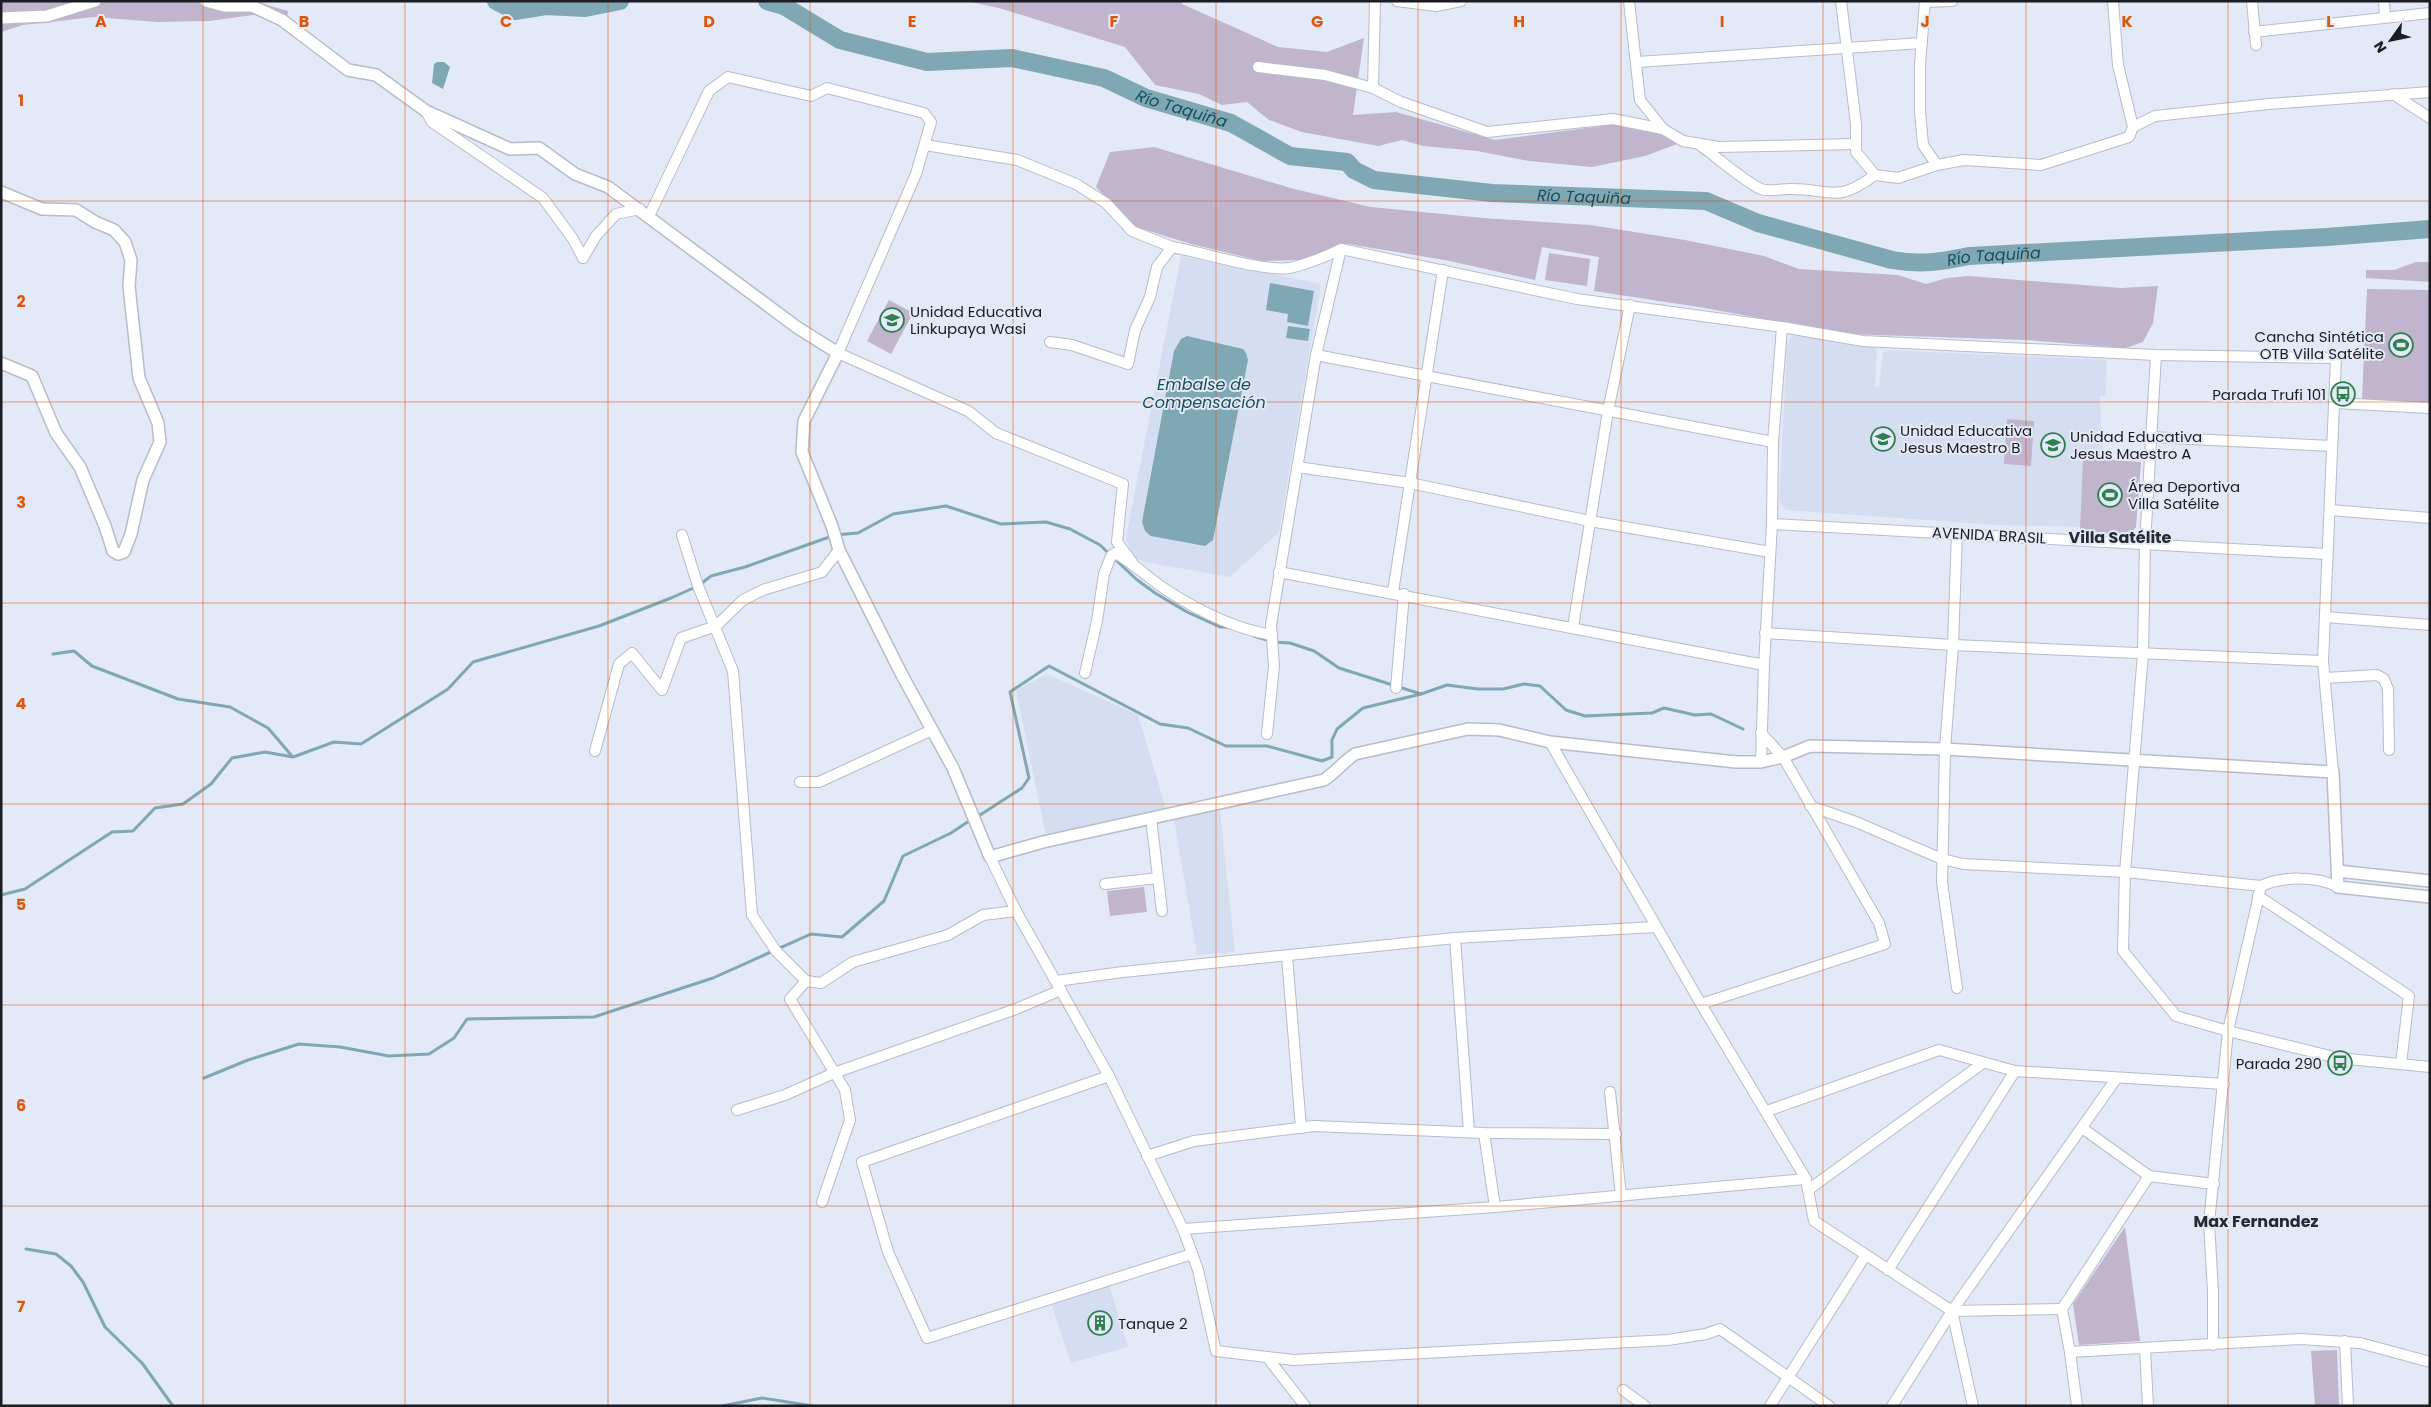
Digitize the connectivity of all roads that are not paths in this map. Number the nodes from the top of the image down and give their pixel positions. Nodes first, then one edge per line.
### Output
1 (95, 1) edge
2 (206, 1) edge
3 (1375, 1) edge
4 (1397, 1) edge
5 (1461, 1) edge
6 (1630, 1) edge
7 (1841, 1) edge
8 (1952, 1) edge
9 (2113, 1) edge
10 (2252, 1) edge
11 (2384, 1) edge
12 (1925, 2) edge
13 (2430, 13) edge
14 (2385, 17) junction
15 (1, 18) edge
16 (2254, 32) junction
17 (1922, 43) junction
18 (1847, 46) junction
19 (2256, 46) dead end
20 (1637, 62) junction
21 (1258, 67) dead end
22 (1373, 88) junction
23 (2430, 92) edge
24 (2393, 94) junction
25 (426, 111) junction
26 (2430, 118) edge
27 (2133, 127) junction
28 (1663, 129) junction
29 (1698, 143) junction
30 (1855, 144) junction
31 (925, 145) junction
32 (1937, 165) junction
33 (1875, 175) junction
34 (1, 192) edge
35 (644, 213) junction
36 (1172, 247) junction
37 (1341, 249) junction
38 (1443, 270) junction
39 (1630, 305) junction
40 (1782, 327) junction
41 (1050, 342) dead end
42 (838, 353) junction
43 (1316, 355) junction
44 (2156, 355) junction
45 (1, 362) edge
46 (1426, 378) junction
47 (2335, 403) junction
48 (2430, 408) edge
49 (1608, 411) junction
50 (2150, 437) junction
51 (1773, 442) junction
52 (2332, 446) junction
53 (1297, 467) junction
54 (1410, 483) junction
55 (2330, 510) junction
56 (2430, 518) edge
57 (1590, 521) junction
58 (1772, 524) junction
59 (1957, 533) junction
60 (682, 536) dead end
61 (2145, 544) junction
62 (839, 550) junction
63 (1770, 552) junction
64 (2326, 554) junction
65 (1132, 562) junction
66 (1279, 572) junction
67 (1393, 592) junction
68 (1404, 594) junction
69 (2325, 617) junction
70 (2430, 625) edge
71 (716, 626) junction
72 (1573, 627) junction
73 (1765, 633) junction
74 (1272, 635) junction
75 (1953, 645) junction
76 (2143, 654) junction
77 (2323, 661) junction
78 (1764, 665) junction
79 (1085, 673) dead end
80 (2325, 678) junction
81 (1396, 688) dead end
82 (932, 730) junction
83 (1761, 733) junction
84 (1267, 734) dead end
85 (1550, 742) junction
86 (1945, 750) junction
87 (2388, 750) dead end
88 (595, 751) dead end
89 (1783, 757) junction
90 (1761, 762) junction
91 (2133, 762) junction
92 (2333, 772) junction
93 (800, 782) dead end
94 (1810, 806) junction
95 (1151, 818) junction
96 (990, 856) junction
97 (1942, 859) junction
98 (2338, 871) junction
99 (2125, 872) junction
100 (1158, 878) junction
101 (2430, 881) edge
102 (1105, 884) dead end
103 (2338, 886) junction
104 (2260, 891) junction
105 (2430, 897) edge
106 (1016, 911) junction
107 (1162, 911) dead end
108 (1656, 927) junction
109 (1455, 938) junction
110 (1287, 956) junction
111 (806, 981) junction
112 (1059, 985) junction
113 (1957, 988) dead end
114 (1701, 1004) junction
115 (2228, 1031) junction
116 (1983, 1063) junction
117 (2400, 1064) junction
118 (2430, 1067) edge
119 (2015, 1071) junction
120 (834, 1073) junction
121 (1110, 1076) junction
122 (2116, 1079) junction
123 (2224, 1084) junction
124 (1610, 1092) dead end
125 (737, 1110) dead end
126 (1767, 1111) junction
127 (1301, 1128) junction
128 (2082, 1128) junction
129 (1469, 1132) junction
130 (1484, 1133) junction
131 (1616, 1134) junction
132 (1147, 1156) junction
133 (2149, 1176) junction
134 (1806, 1179) junction
135 (2214, 1184) junction
136 (1808, 1190) junction
137 (1621, 1196) junction
138 (822, 1202) dead end
139 (1495, 1208) junction
140 (1183, 1229) junction
141 (1192, 1254) junction
142 (1865, 1256) junction
143 (1888, 1270) junction
144 (2062, 1309) junction
145 (1952, 1311) junction
146 (2345, 1341) junction
147 (2213, 1345) junction
148 (2145, 1349) junction
149 (2070, 1352) junction
150 (1267, 1357) junction
151 (2430, 1362) edge
152 (1788, 1376) junction
153 (1623, 1390) dead end
154 (1305, 1406) edge
155 (1646, 1406) edge
156 (1770, 1406) edge
157 (1829, 1406) edge
158 (1892, 1406) edge
159 (1973, 1406) edge
160 (2077, 1406) edge
161 (2148, 1406) edge
162 (2348, 1406) edge

1 - 15 street
2 - 25 street
3 - 22 street
4 - 5 street
6 - 20 street
7 - 18 street
8 - 12 street
9 - 27 street
10 - 16 street
11 - 14 street
12 - 17 street
13 - 14 street
14 - 16 street
16 - 19 street
17 - 18 street
17 - 32 street
18 - 20 street
18 - 30 street
20 - 28 street
21 - 22 street
22 - 28 street
23 - 24 street
24 - 26 street
24 - 27 street
25 - 35 street
25 - 35 street
27 - 32 street
28 - 29 street
29 - 30 street
29 - 33 street
30 - 33 street
31 - 35 street
31 - 36 street
31 - 42 street
32 - 33 street
34 - 45 street
35 - 42 street
36 - 37 street
36 - 41 street
37 - 38 street
37 - 43 street
38 - 39 street
38 - 46 street
39 - 40 street
39 - 49 street
40 - 44 street
40 - 51 street
42 - 62 street
42 - 65 street
43 - 46 street
43 - 53 street
44 - 47 street
44 - 50 street
46 - 49 street
46 - 54 street
47 - 48 street
47 - 52 street
49 - 51 street
49 - 57 street
50 - 52 street
50 - 61 street
51 - 58 street
52 - 55 street
53 - 54 street
53 - 66 street
54 - 57 street
54 - 67 street
55 - 56 street
55 - 64 street
57 - 63 street
57 - 72 street
58 - 59 street, AVENIDA BRASIL
58 - 63 street
59 - 61 street, AVENIDA BRASIL
59 - 75 street
60 - 71 street
61 - 64 street, AVENIDA BRASIL
61 - 76 street
62 - 71 street
62 - 82 street
63 - 73 street
64 - 69 street
65 - 74 street
65 - 79 street
66 - 67 street
66 - 74 street
67 - 68 street
68 - 72 street
68 - 81 street
69 - 70 street
69 - 77 street
71 - 88 street
71 - 111 street
72 - 78 street
73 - 75 street
73 - 78 street
74 - 84 street
75 - 76 street
75 - 86 street
76 - 77 street
76 - 91 street
77 - 80 street
78 - 83 street
80 - 87 street
80 - 92 street
82 - 93 street
82 - 96 street
83 - 89 street
83 - 90 street
85 - 90 street
85 - 95 street
85 - 108 street
86 - 89 street
86 - 91 street
86 - 97 street
89 - 90 street
89 - 94 street
91 - 92 street
91 - 99 street
92 - 98 street
94 - 97 street
94 - 114 street
95 - 96 street
95 - 100 street
96 - 106 street
97 - 99 street
97 - 113 street
98 - 101 street
98 - 103 street
99 - 104 street
99 - 115 street
100 - 102 street
100 - 107 street
103 - 104 street
103 - 105 street
104 - 115 street
104 - 117 street
106 - 111 street
106 - 112 street
108 - 109 street
108 - 114 street
109 - 110 street
109 - 129 street
110 - 112 street
110 - 127 street
111 - 120 street
112 - 120 street
112 - 121 street
114 - 126 street
115 - 117 street
115 - 123 street
116 - 119 street
116 - 126 street
116 - 136 street
117 - 118 street
119 - 122 street
119 - 143 street
120 - 125 street
120 - 138 street
121 - 132 street
121 - 141 street
122 - 123 street
122 - 128 street
123 - 135 street
124 - 131 street
126 - 134 street
127 - 129 street
127 - 132 street
128 - 133 street
128 - 145 street
129 - 130 street
130 - 131 street
130 - 139 street
131 - 137 street
132 - 140 street
133 - 135 street
133 - 144 street
134 - 136 street
134 - 137 street
135 - 147 street
136 - 142 street
137 - 139 street
139 - 140 street
140 - 141 street
141 - 150 street
142 - 143 street
142 - 152 street
143 - 145 street
144 - 145 street
144 - 149 street
145 - 158 street
145 - 159 street
146 - 147 street
146 - 151 street
146 - 162 street
147 - 148 street
148 - 149 street
148 - 161 street
149 - 160 street
150 - 152 street
150 - 154 street
152 - 156 street
152 - 157 street
153 - 155 street

